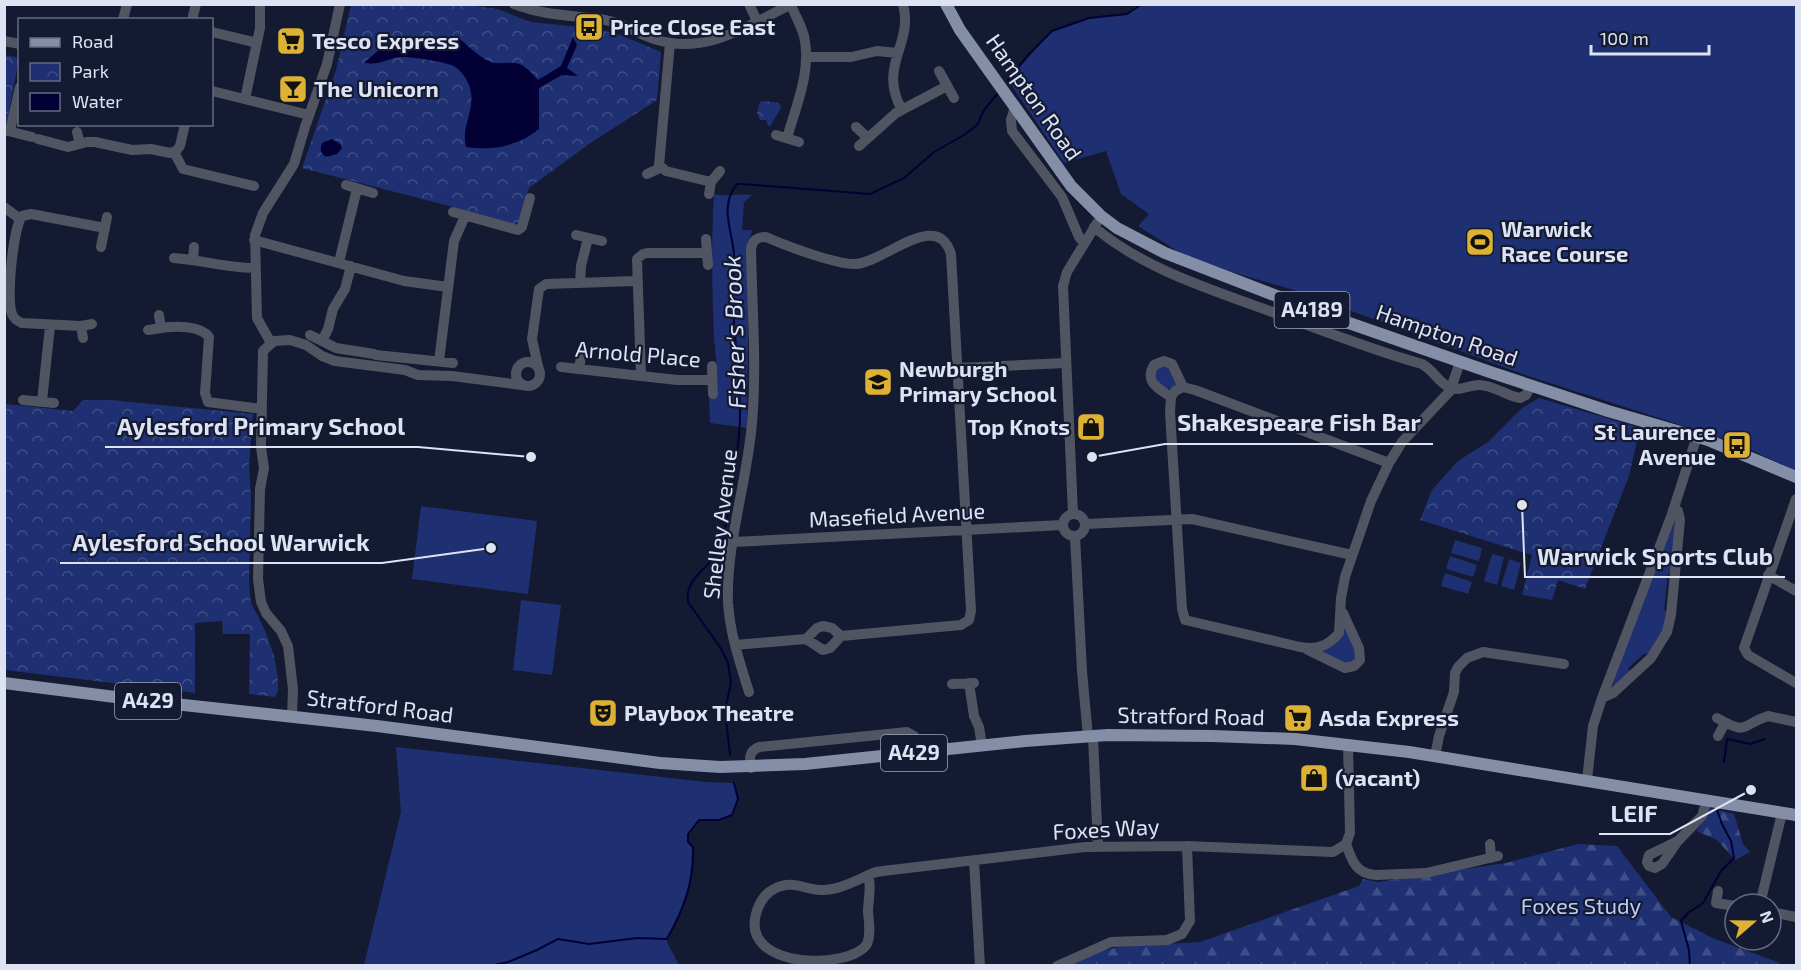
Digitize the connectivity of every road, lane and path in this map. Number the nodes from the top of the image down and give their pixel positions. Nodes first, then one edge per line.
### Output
1 (260, 4) edge
2 (340, 4) edge
3 (514, 4) edge
4 (584, 4) edge
5 (749, 4) edge
6 (903, 4) edge
7 (946, 4) edge
8 (791, 5) edge
9 (582, 16) junction
10 (757, 21) junction
11 (213, 32) edge
12 (257, 43) junction
13 (670, 43) junction
14 (897, 53) junction
15 (806, 57) junction
16 (939, 71) dead end
17 (947, 86) junction
18 (213, 91) edge
19 (18, 94) edge
20 (954, 98) dead end
21 (244, 99) junction
22 (1015, 107) junction
23 (902, 110) junction
24 (309, 115) junction
25 (185, 126) edge
26 (856, 127) dead end
27 (7, 131) edge
28 (77, 132) dead end
29 (799, 142) dead end
30 (80, 144) junction
31 (174, 152) junction
32 (660, 168) junction
33 (720, 171) dead end
34 (647, 174) dead end
35 (711, 182) junction
36 (346, 185) dead end
37 (254, 186) dead end
38 (357, 189) junction
39 (373, 193) dead end
40 (709, 194) dead end
41 (530, 198) dead end
42 (4, 207) edge
43 (453, 212) dead end
44 (465, 216) junction
45 (1101, 216) junction
46 (20, 219) junction
47 (1094, 227) junction
48 (576, 235) dead end
49 (588, 238) junction
50 (706, 239) dead end
51 (254, 240) junction
52 (602, 241) dead end
53 (1084, 243) junction
54 (101, 247) dead end
55 (194, 247) dead end
56 (707, 253) junction
57 (174, 258) dead end
58 (193, 260) junction
59 (339, 262) junction
60 (708, 265) dead end
61 (351, 266) junction
62 (254, 268) junction
63 (636, 281) junction
64 (8, 282) edge
65 (580, 283) junction
66 (448, 287) junction
67 (159, 315) dead end
68 (50, 326) junction
69 (161, 328) junction
70 (148, 330) dead end
71 (310, 335) dead end
72 (83, 338) dead end
73 (532, 339) junction
74 (322, 341) junction
75 (275, 342) junction
76 (582, 351) dead end
77 (439, 361) junction
78 (1460, 362) junction
79 (453, 363) dead end
80 (1066, 363) junction
81 (520, 365) junction
82 (538, 366) junction
83 (712, 366) dead end
84 (561, 367) dead end
85 (958, 368) junction
86 (579, 369) junction
87 (641, 376) junction
88 (712, 380) junction
89 (489, 381) junction
90 (522, 385) junction
91 (1531, 386) junction
92 (1183, 387) junction
93 (1451, 388) junction
94 (713, 394) dead end
95 (1171, 397) junction
96 (23, 400) dead end
97 (42, 401) junction
98 (54, 403) dead end
99 (262, 409) junction
100 (1698, 436) junction
101 (1389, 463) junction
102 (1797, 477) edge
103 (1797, 499) edge
104 (1673, 510) junction
105 (1073, 513) junction
106 (1177, 519) junction
107 (1086, 524) junction
108 (1062, 525) junction
109 (967, 531) junction
110 (1075, 536) junction
111 (733, 542) junction
112 (1352, 555) junction
113 (1768, 575) junction
114 (1797, 591) edge
115 (1341, 610) junction
116 (842, 636) junction
117 (806, 639) junction
118 (735, 645) junction
119 (1300, 646) junction
120 (1564, 664) dead end
121 (4, 683) edge
122 (1797, 683) edge
123 (952, 684) dead end
124 (749, 692) dead end
125 (1602, 698) junction
126 (292, 716) junction
127 (1797, 722) edge
128 (1718, 736) dead end
129 (1090, 737) junction
130 (1348, 744) junction
131 (982, 746) junction
132 (922, 752) junction
133 (1436, 756) junction
134 (751, 768) junction
135 (1587, 780) junction
136 (1707, 800) junction
137 (1782, 813) junction
138 (1797, 815) edge
139 (1678, 841) dead end
140 (1346, 844) junction
141 (1490, 844) dead end
142 (1098, 846) junction
143 (1187, 846) junction
144 (974, 860) junction
145 (868, 875) junction
146 (1718, 891) dead end
147 (1763, 892) edge
148 (1723, 904) edge
149 (980, 966) edge
150 (1057, 966) edge

1 - 12 street
2 - 24 street
3 - 9 street
4 - 9 street
5 - 10 street
6 - 14 street
7 - 22 main road, Hampton Road / A4189
8 - 10 street
8 - 15 street
9 - 13 street
10 - 13 street
11 - 12 street
12 - 21 street
13 - 32 street
14 - 15 street
14 - 23 street
15 - 29 street
16 - 17 street
17 - 20 street
17 - 23 street
18 - 21 street
19 - 27 street
21 - 24 street
22 - 45 main road, Hampton Road / A4189
22 - 53 street
23 - 26 street
24 - 51 street
25 - 31 street
27 - 30 street
28 - 30 street
30 - 31 street
31 - 37 street
32 - 34 street
32 - 35 street
33 - 35 street
35 - 40 street
36 - 38 street
38 - 39 street
38 - 59 street
41 - 44 street
42 - 46 street
43 - 44 street
44 - 66 street
45 - 47 street
45 - 78 main road, Hampton Road / A4189
46 - 54 street
46 - 64 street
47 - 53 street
47 - 93 street, Hampton Road
48 - 49 street
49 - 52 street
49 - 65 street
50 - 56 street
51 - 59 street
51 - 62 street
53 - 80 street
55 - 58 street
56 - 60 street
56 - 63 street
57 - 58 street
58 - 62 street
59 - 61 street
61 - 66 street
61 - 74 street
62 - 75 street
63 - 65 street
63 - 87 street
64 - 68 street
65 - 73 street
66 - 77 street
67 - 69 street
68 - 72 street
68 - 97 street
69 - 70 street
69 - 99 street
71 - 74 street
73 - 81 street
73 - 82 street
74 - 77 street
75 - 89 street
75 - 99 street
76 - 86 street
77 - 79 street
78 - 91 main road, Hampton Road / A4189
78 - 93 street
80 - 85 street
80 - 105 street
81 - 82 street
81 - 89 street
81 - 90 street
82 - 90 street
83 - 88 street
84 - 86 street, Arnold Place
85 - 109 street
85 - 111 street, Shelley Avenue
86 - 87 street, Arnold Place
87 - 88 street, Arnold Place
88 - 94 street
89 - 90 street
91 - 93 street
91 - 100 main road, Hampton Road / A4189
92 - 95 street
92 - 95 street
92 - 101 street
93 - 101 street
95 - 106 street
96 - 97 street
97 - 98 street
99 - 126 street
100 - 102 main road, A4189
100 - 104 street
101 - 112 street
103 - 113 street
104 - 125 street
104 - 125 street
105 - 107 street
105 - 108 street
106 - 107 street
106 - 112 street
106 - 119 street
107 - 110 street
108 - 109 street, Masefield Avenue
108 - 110 street
109 - 111 street, Masefield Avenue
109 - 116 street
110 - 129 street
111 - 118 street, Shelley Avenue
112 - 115 street
113 - 114 street
113 - 122 street
115 - 119 street
115 - 119 street
116 - 117 street
116 - 117 street
117 - 118 street
118 - 124 street, Shelley Avenue
120 - 133 street
121 - 126 main road, Stratford Road / A429
123 - 131 street
125 - 135 street
126 - 134 main road, Stratford Road / A429
127 - 128 street
129 - 130 main road, Stratford Road / A429
129 - 131 main road, Stratford Road / A429
129 - 142 street
130 - 133 main road, Stratford Road / A429
130 - 140 street
131 - 132 main road, Stratford Road / A429
132 - 134 main road, Stratford Road / A429
132 - 134 street
133 - 135 main road, Stratford Road / A429
135 - 136 main road, Stratford Road / A429
136 - 137 main road, A429
136 - 139 street
137 - 138 main road, A429
137 - 147 street
140 - 141 street
140 - 143 street, Foxes Way
142 - 143 street, Foxes Way
142 - 144 street, Foxes Way
143 - 150 street
144 - 145 street, Foxes Way
144 - 149 street
145 - 145 street, Foxes Way
146 - 148 street

